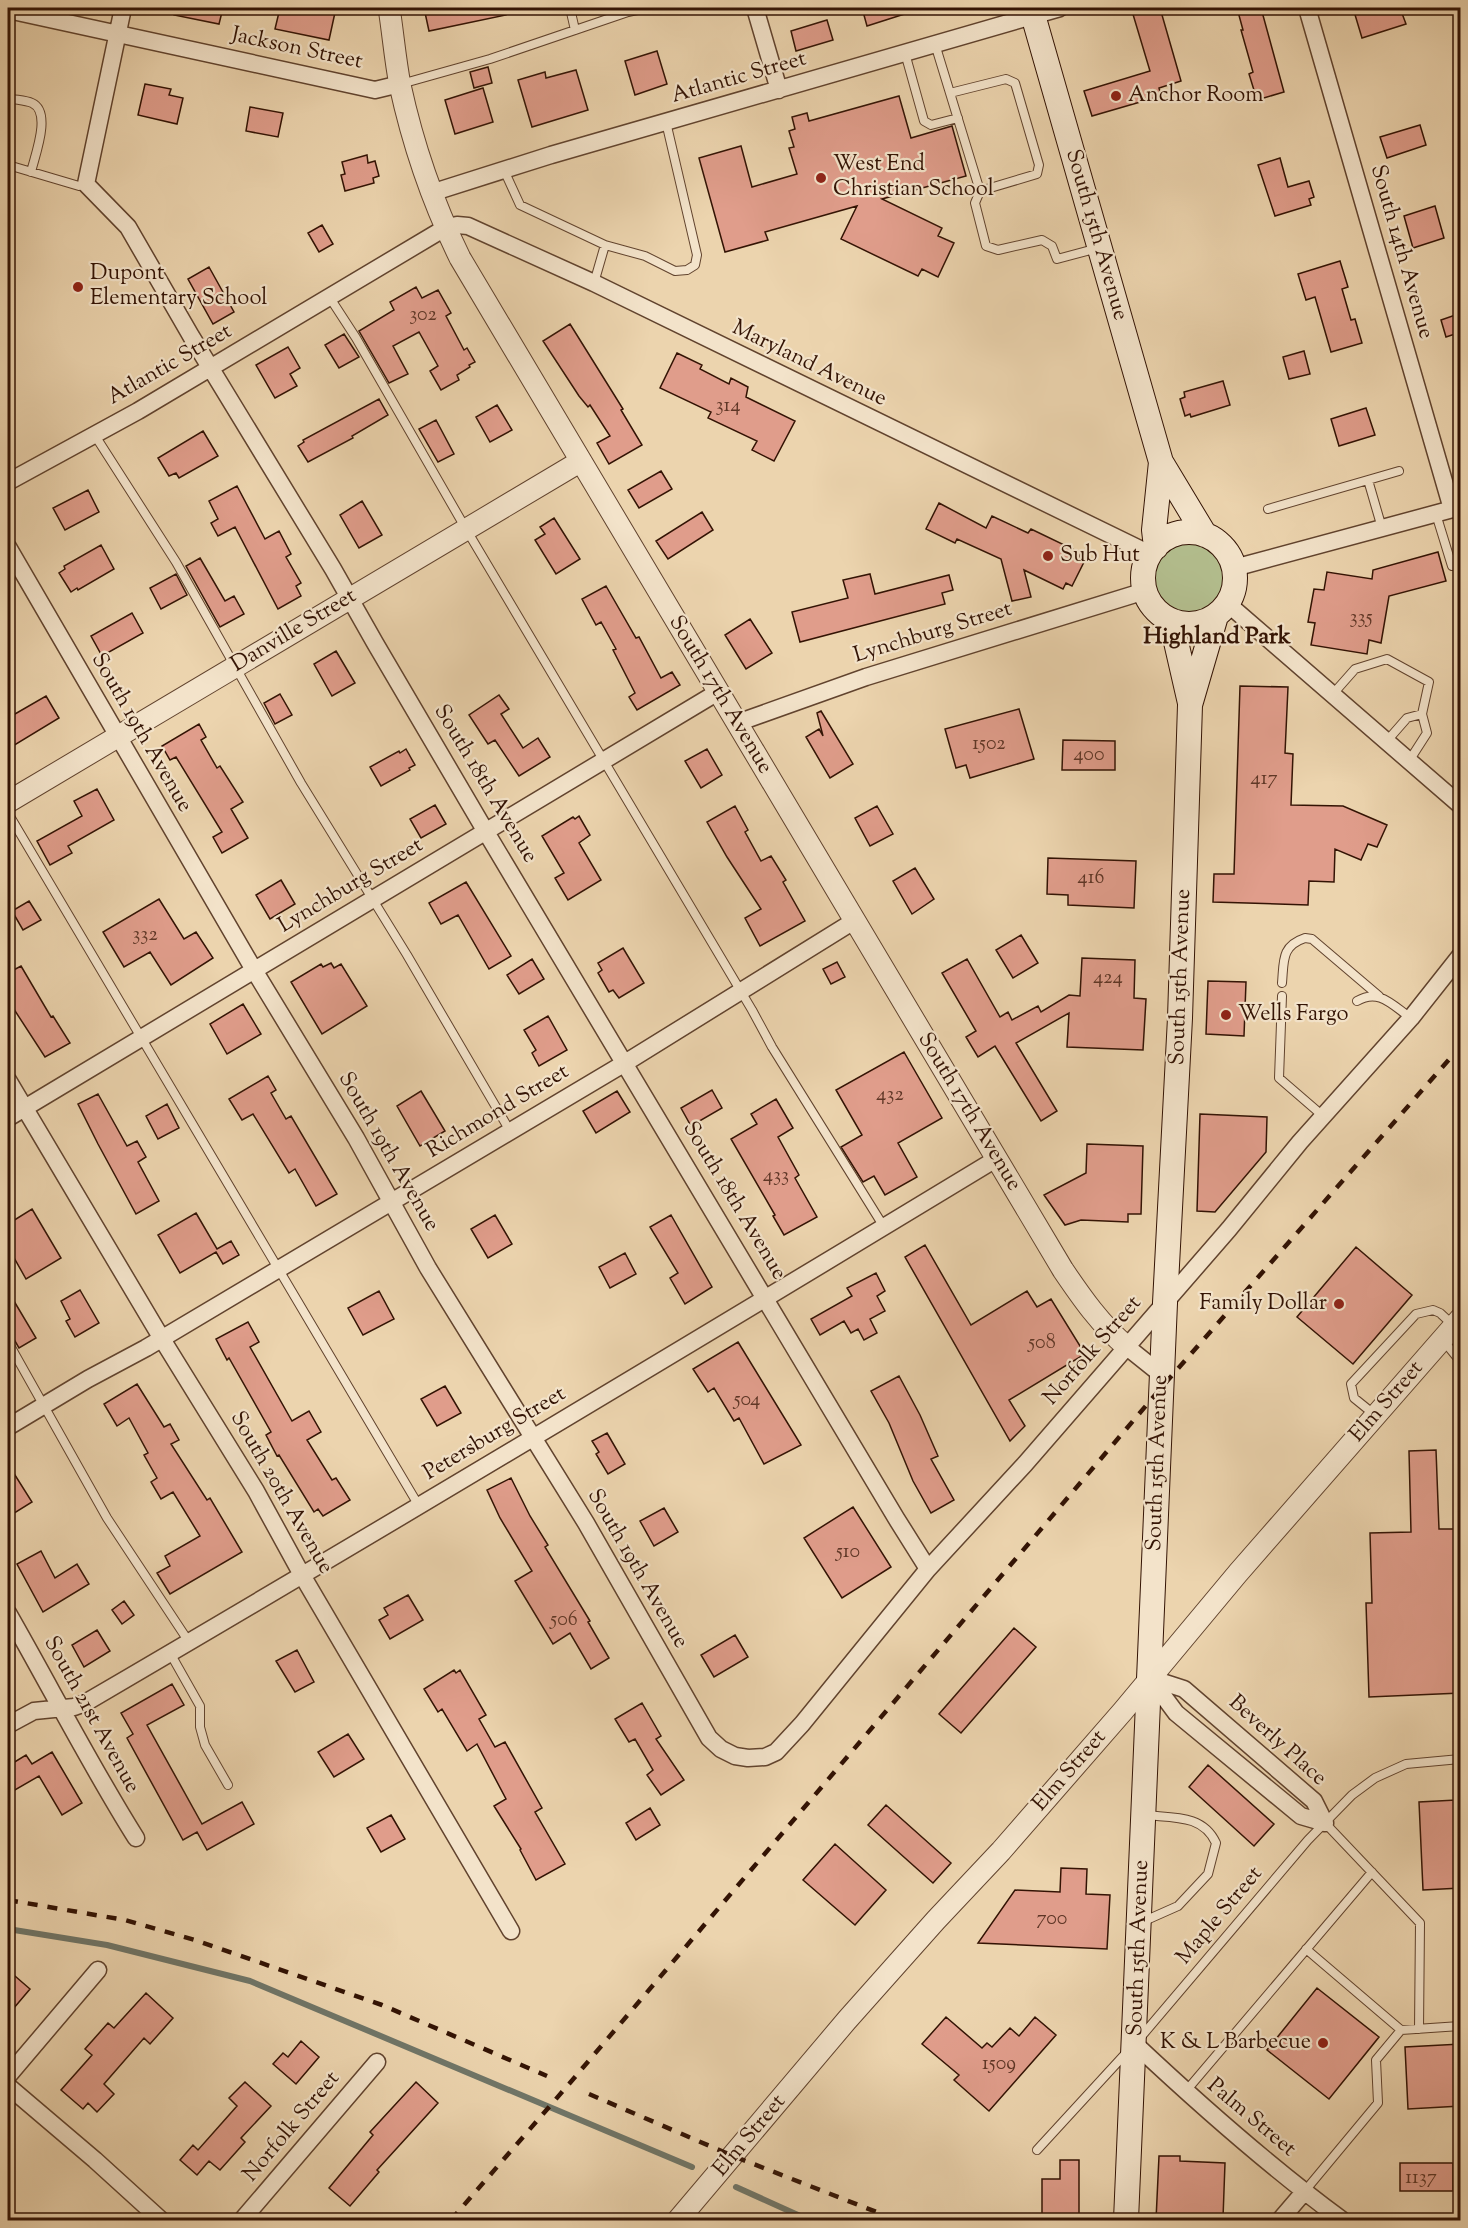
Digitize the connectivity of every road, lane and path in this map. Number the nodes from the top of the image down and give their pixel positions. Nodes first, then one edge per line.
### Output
1 (123, 8) edge
2 (389, 8) edge
3 (570, 8) edge
4 (646, 8) edge
5 (755, 8) edge
6 (1060, 8) edge
7 (1307, 8) edge
8 (8, 10) edge
9 (1032, 11) edge
10 (574, 30) junction
11 (117, 34) junction
12 (935, 44) junction
13 (905, 53) junction
14 (400, 84) junction
15 (779, 90) junction
16 (950, 93) junction
17 (8, 98) edge
18 (958, 118) junction
19 (666, 122) junction
20 (8, 165) edge
21 (504, 170) junction
22 (31, 172) junction
23 (86, 184) junction
24 (980, 191) junction
25 (431, 193) junction
26 (445, 228) junction
27 (605, 245) junction
28 (1100, 247) junction
29 (594, 283) junction
30 (330, 298) junction
31 (212, 368) junction
32 (94, 434) junction
33 (580, 461) junction
34 (1161, 462) junction
35 (1399, 471) dead end
36 (1368, 480) junction
37 (8, 482) edge
38 (1456, 508) edge
39 (1268, 509) dead end
40 (1436, 514) junction
41 (1382, 528) junction
42 (466, 529) junction
43 (1204, 535) junction
44 (8, 547) edge
45 (1153, 550) junction
46 (1452, 566) dead end
47 (1234, 568) junction
48 (1145, 591) junction
49 (350, 598) junction
50 (1222, 610) junction
51 (1171, 620) junction
52 (234, 667) junction
53 (718, 692) junction
54 (1332, 696) junction
55 (1190, 705) junction
56 (1422, 714) junction
57 (737, 723) junction
58 (117, 737) junction
59 (1386, 742) junction
60 (605, 761) junction
61 (1409, 761) junction
62 (8, 802) edge
63 (1461, 805) edge
64 (8, 813) edge
65 (486, 832) junction
66 (373, 900) junction
67 (854, 921) junction
68 (1461, 956) edge
69 (254, 970) junction
70 (1282, 983) dead end
71 (741, 993) junction
72 (1282, 996) dead end
73 (1379, 996) junction
74 (1357, 1001) dead end
75 (1411, 1018) junction
76 (140, 1038) junction
77 (625, 1063) junction
78 (8, 1080) edge
79 (24, 1108) junction
80 (1323, 1116) junction
81 (8, 1118) edge
82 (510, 1131) junction
83 (996, 1159) junction
84 (392, 1202) junction
85 (884, 1228) junction
86 (278, 1269) junction
87 (765, 1298) junction
88 (1165, 1303) junction
89 (1452, 1328) edge
90 (162, 1339) junction
91 (8, 1342) edge
92 (1127, 1347) junction
93 (1461, 1361) edge
94 (1162, 1375) junction
95 (44, 1405) junction
96 (1375, 1415) junction
97 (8, 1427) edge
98 (533, 1439) junction
99 (419, 1506) junction
100 (928, 1569) junction
101 (302, 1575) junction
102 (8, 1613) edge
103 (189, 1642) junction
104 (170, 1653) junction
105 (1150, 1678) junction
106 (62, 1709) junction
107 (8, 1725) edge
108 (748, 1758) joint
109 (1461, 1759) edge
110 (228, 1785) dead end
111 (1144, 1815) junction
112 (1324, 1822) junction
113 (136, 1838) dead end
114 (1372, 1872) junction
115 (1140, 1923) junction
116 (511, 1931) dead end
117 (1306, 1949) junction
118 (98, 1970) dead end
119 (1461, 2026) edge
120 (1419, 2029) junction
121 (1401, 2030) junction
122 (1135, 2044) junction
123 (377, 2062) dead end
124 (8, 2076) edge
125 (8, 2086) edge
126 (1186, 2092) junction
127 (1037, 2150) dead end
128 (1304, 2192) junction
129 (683, 2219) edge
130 (161, 2220) edge
131 (242, 2220) edge
132 (1126, 2220) edge
133 (1280, 2220) edge
134 (1342, 2220) edge

1 - 11 street
2 - 14 street, South 17th Avenue
3 - 10 lane
4 - 10 lane
5 - 15 street
6 - 9 street, Atlantic Street
7 - 38 street, South 14th Avenue
8 - 11 street, Jackson Street
9 - 12 street, Atlantic Street
9 - 28 main road, South 15th Avenue
10 - 14 lane
11 - 14 street, Jackson Street
11 - 23 street
12 - 13 street, Atlantic Street
12 - 16 lane
13 - 15 street, Atlantic Street
13 - 18 lane
14 - 25 street, South 17th Avenue
15 - 19 street, Atlantic Street
16 - 18 lane
16 - 24 lane
17 - 22 lane
18 - 24 lane
19 - 21 street, Atlantic Street
19 - 27 lane
20 - 22 lane
21 - 25 street, Atlantic Street
21 - 27 lane
22 - 23 lane
23 - 31 street, South 18th Avenue
24 - 28 lane
25 - 26 street, South 17th Avenue
26 - 29 street, Maryland Avenue
26 - 30 street, Atlantic Street
26 - 33 street, South 17th Avenue
27 - 29 lane
28 - 34 main road, South 15th Avenue
29 - 45 street, Maryland Avenue
30 - 31 street, Atlantic Street
30 - 42 lane
31 - 32 street, Atlantic Street
31 - 49 street, South 18th Avenue
32 - 37 street, Atlantic Street
32 - 52 lane
33 - 42 street, Danville Street
33 - 53 street, South 17th Avenue
34 - 43 main road, South 15th Avenue
34 - 45 main road, South 15th Avenue
35 - 36 lane
36 - 39 lane
36 - 41 lane
38 - 40 street
40 - 41 street
40 - 46 lane
41 - 47 street
42 - 49 street, Danville Street
42 - 60 lane
43 - 45 main road
43 - 47 main road
44 - 58 street, South 19th Avenue
45 - 48 main road
47 - 50 main road
48 - 51 main road
48 - 57 street, Lynchburg Street
49 - 52 street, Danville Street
49 - 65 street, South 18th Avenue
50 - 51 main road
50 - 54 street
50 - 55 main road, South 15th Avenue
51 - 55 main road, South 15th Avenue
52 - 58 street, Danville Street
52 - 66 lane
53 - 57 street, South 17th Avenue
53 - 60 street, Lynchburg Street
54 - 56 lane
54 - 59 street
55 - 88 main road, South 15th Avenue
56 - 59 lane
56 - 61 lane
57 - 67 street, South 17th Avenue
58 - 62 street, Danville Street
58 - 69 street, South 19th Avenue
59 - 61 street
60 - 65 street, Lynchburg Street
60 - 71 lane
61 - 63 street
64 - 76 lane
65 - 66 street, Lynchburg Street
65 - 77 street, South 18th Avenue
66 - 69 street, Lynchburg Street
66 - 82 lane
67 - 71 street, Richmond Street
67 - 83 street, South 17th Avenue
68 - 75 street, Norfolk Street
69 - 76 street, Lynchburg Street
69 - 84 street, South 19th Avenue
70 - 73 lane
71 - 77 street, Richmond Street
71 - 85 lane
72 - 80 lane
73 - 74 lane
73 - 75 lane
75 - 80 street, Norfolk Street
76 - 79 street, Lynchburg Street
76 - 86 lane
77 - 82 street, Richmond Street
77 - 87 street, South 18th Avenue
78 - 79 street, South 20th Avenue
79 - 81 street, Lynchburg Street
79 - 90 street, South 20th Avenue
80 - 88 street, Norfolk Street
82 - 84 street, Richmond Street
83 - 85 street, Petersburg Street
83 - 92 street, South 17th Avenue
84 - 86 street, Richmond Street
84 - 98 street, South 19th Avenue
85 - 87 street, Petersburg Street
86 - 90 street, Richmond Street
86 - 99 lane
87 - 98 street, Petersburg Street
87 - 100 street, South 18th Avenue
88 - 92 street, Norfolk Street
88 - 94 main road, South 15th Avenue
89 - 93 lane
89 - 96 street, Elm Street
89 - 96 lane
90 - 95 street, Richmond Street
90 - 101 street, South 20th Avenue
91 - 95 lane
92 - 94 street
92 - 100 street, Norfolk Street
94 - 105 main road, South 15th Avenue
95 - 97 street, Richmond Street
95 - 103 lane
96 - 105 street, Elm Street
98 - 99 street, Petersburg Street
98 - 108 street, South 19th Avenue
99 - 101 street, Petersburg Street
100 - 108 street, Norfolk Street
101 - 103 street, Petersburg Street
101 - 116 street, South 20th Avenue
102 - 106 street, South 21st Avenue
103 - 104 street, Petersburg Street
104 - 106 street, Petersburg Street
104 - 110 lane
105 - 111 main road, South 15th Avenue
105 - 112 street, Beverly Place
105 - 112 street, Beverly Place
105 - 129 street, Elm Street
106 - 107 street, Petersburg Street
106 - 113 street, South 21st Avenue
109 - 112 lane, Maple Street
111 - 115 main road, South 15th Avenue
111 - 115 lane
112 - 114 lane
112 - 122 lane, Maple Street
114 - 117 lane
114 - 120 lane
115 - 122 main road, South 15th Avenue
117 - 121 lane
117 - 126 lane
118 - 124 street
119 - 120 lane
120 - 121 lane
121 - 128 lane
122 - 126 street, Palm Street
122 - 127 lane, Maple Street
122 - 132 main road, South 15th Avenue
123 - 131 street, Norfolk Street
125 - 130 street
126 - 128 street, Palm Street
128 - 133 street
128 - 134 street, Palm Street

